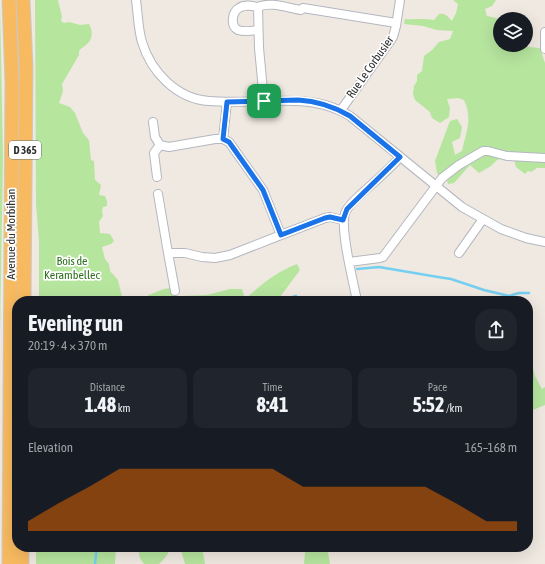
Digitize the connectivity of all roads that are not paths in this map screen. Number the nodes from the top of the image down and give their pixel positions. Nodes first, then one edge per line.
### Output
1 (9, 0) edge
2 (23, 0) edge
3 (136, 0) edge
4 (400, 0) edge
5 (258, 7) junction
6 (396, 23) junction
7 (258, 30) junction
8 (545, 32) edge
9 (545, 50) edge
10 (264, 101) junction
11 (227, 102) junction
12 (341, 110) junction
13 (153, 122) dead end
14 (223, 139) junction
15 (160, 145) junction
16 (400, 157) junction
17 (545, 158) edge
18 (157, 177) dead end
19 (436, 186) junction
20 (158, 194) dead end
21 (483, 219) junction
22 (343, 220) junction
23 (281, 235) junction
24 (545, 242) edge
25 (168, 253) junction
26 (459, 253) dead end
27 (349, 262) junction
28 (175, 291) dead end
29 (24, 296) edge
30 (355, 296) edge
31 (22, 552) edge
32 (9, 564) edge
33 (22, 564) edge

1 - 32 highway, Avenue du Morbihan / D 365
2 - 29 highway, Avenue du Morbihan / D 365
3 - 11 street
4 - 6 street, Rue Le Corbusier
5 - 6 street, Rue Le Corbusier
5 - 7 street
5 - 7 street, Rue Le Corbusier
6 - 12 street, Rue Le Corbusier
7 - 10 street
8 - 9 street
10 - 11 street
10 - 12 street
11 - 14 street
12 - 16 street
13 - 15 street
14 - 15 street
14 - 23 street
15 - 18 street
16 - 19 street
16 - 22 street
17 - 19 street
19 - 21 street
19 - 27 street
20 - 25 street
21 - 24 street
21 - 26 street
22 - 23 street
22 - 27 street
23 - 25 street
25 - 28 street
27 - 30 street
31 - 33 highway

